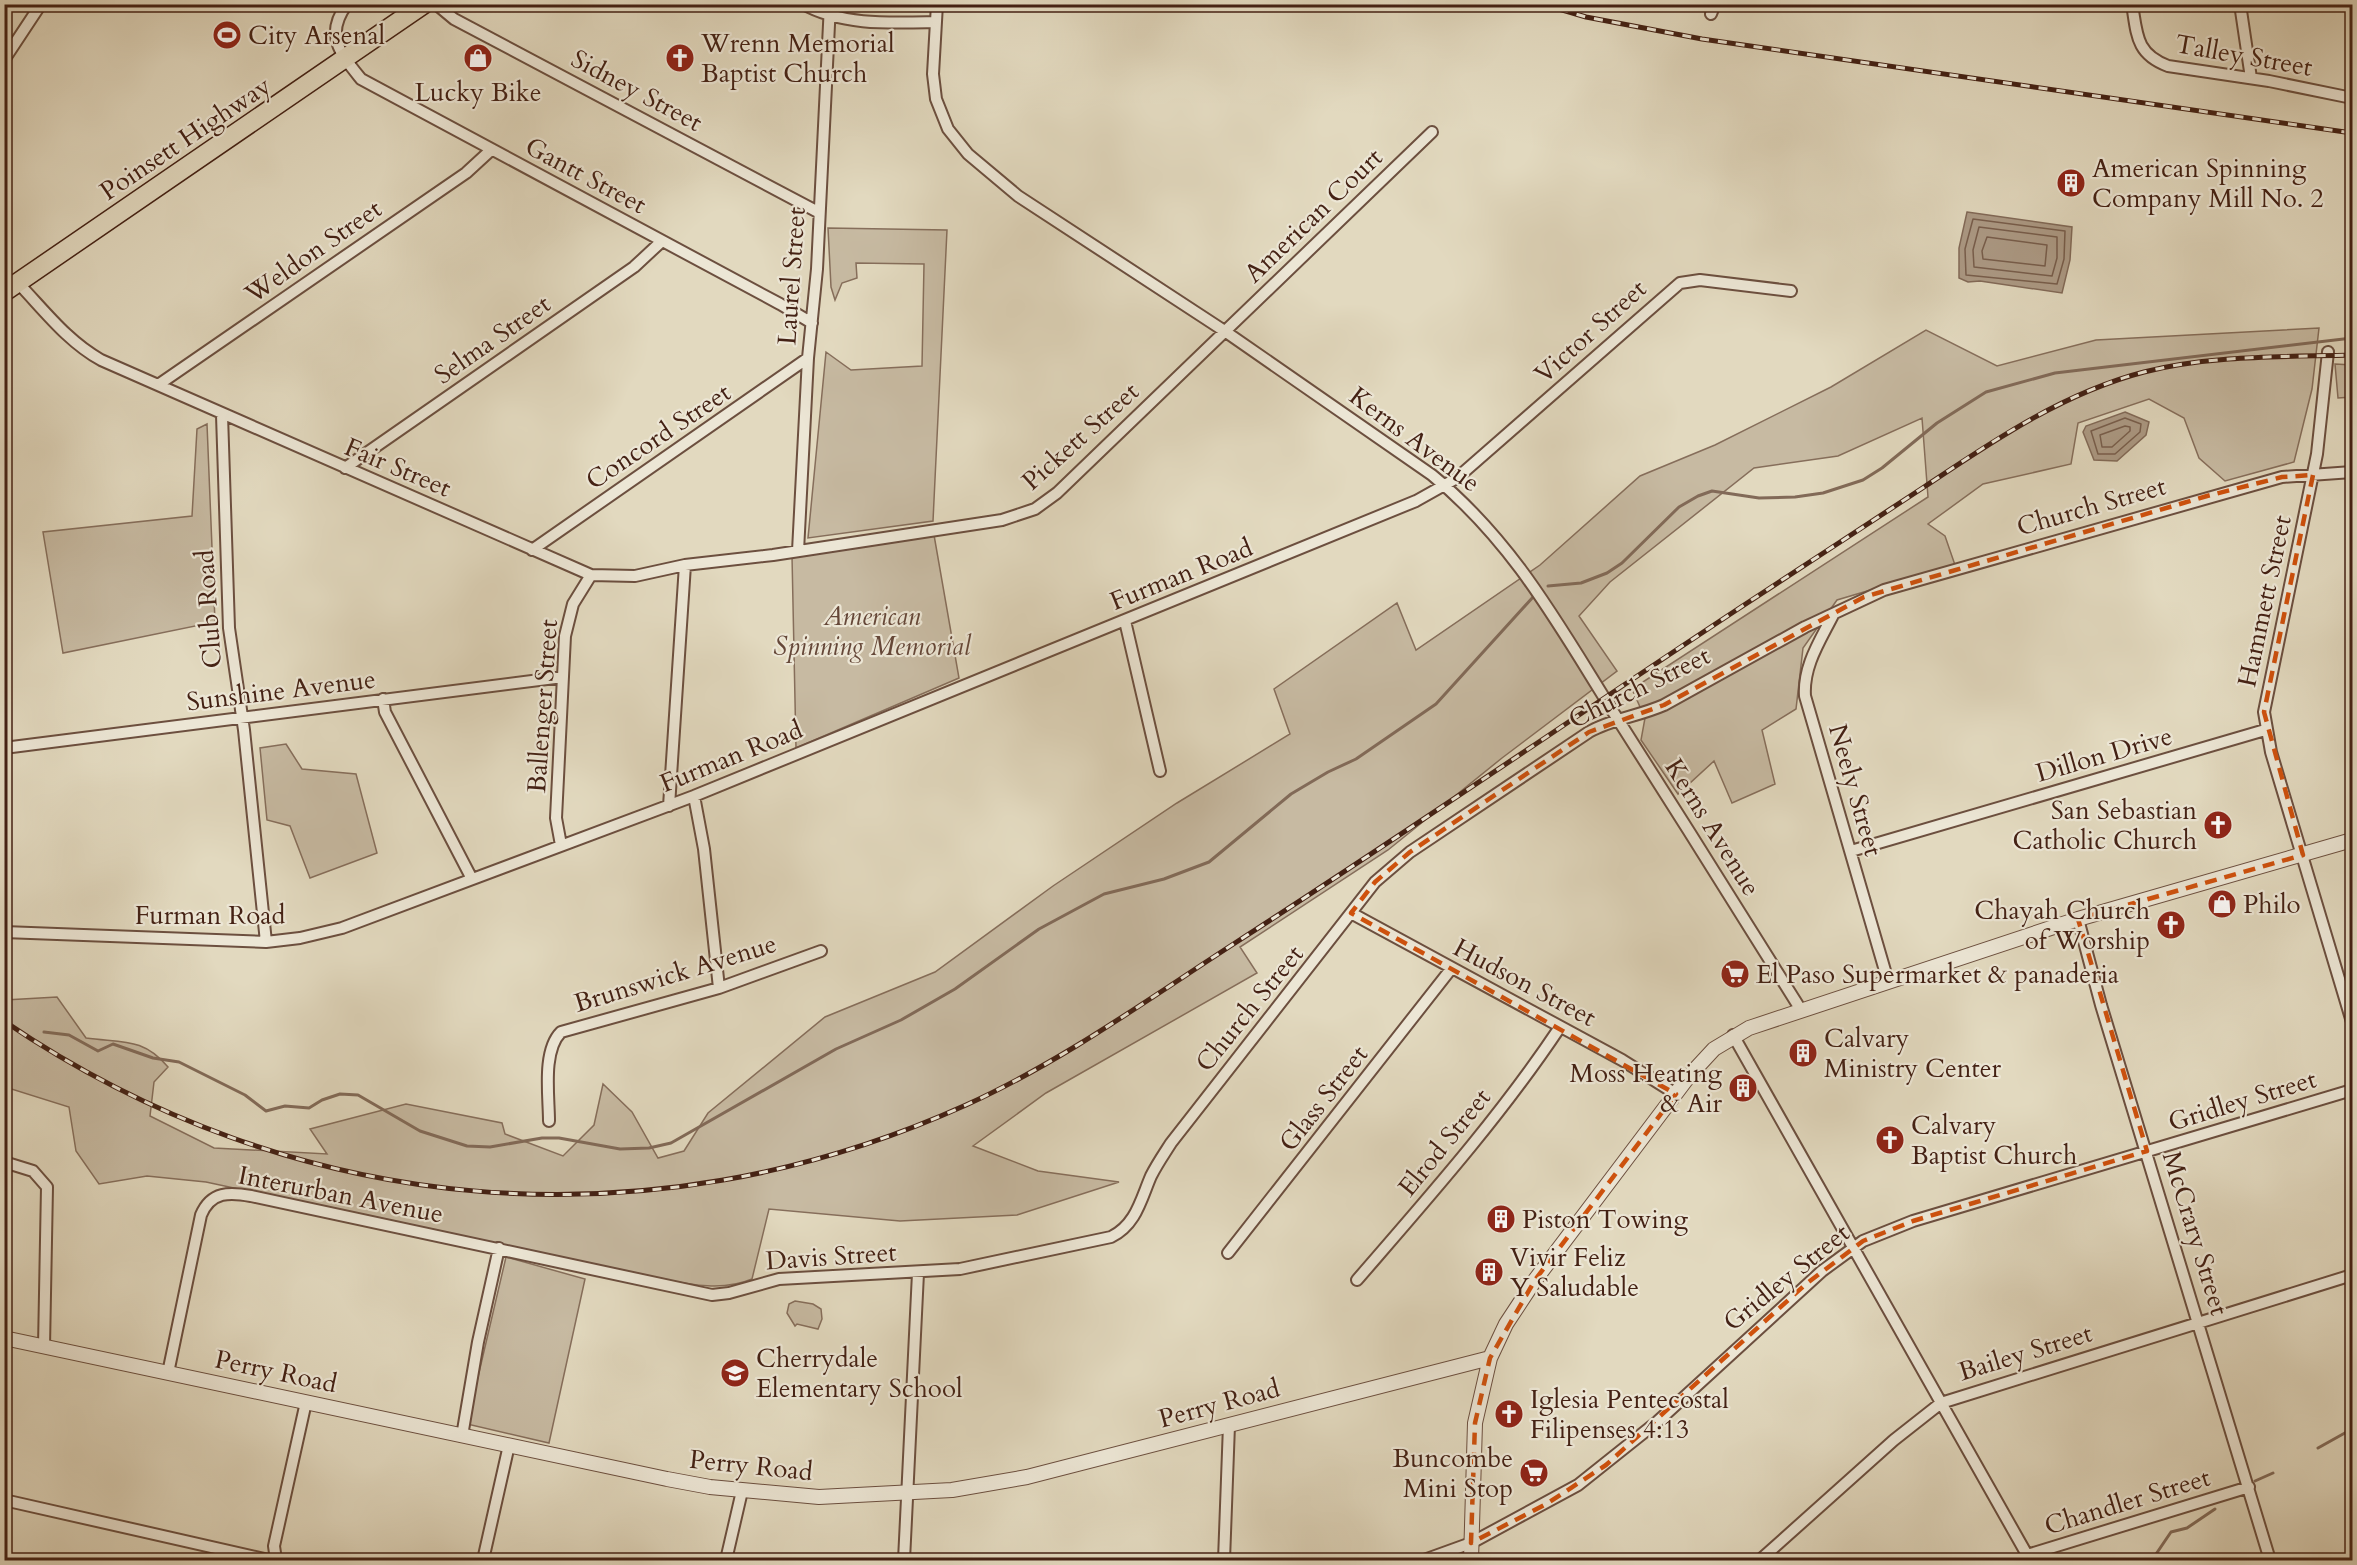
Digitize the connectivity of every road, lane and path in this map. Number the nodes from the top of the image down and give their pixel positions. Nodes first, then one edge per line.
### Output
1 (41, 4) edge
2 (347, 4) edge
3 (424, 4) edge
4 (436, 4) edge
5 (803, 4) edge
6 (830, 4) edge
7 (937, 4) edge
8 (2132, 4) edge
9 (2240, 4) edge
10 (829, 17) junction
11 (936, 22) junction
12 (345, 59) junction
13 (4, 60) edge
14 (2251, 78) junction
15 (2352, 98) edge
16 (1432, 132) dead end
17 (491, 150) junction
18 (818, 212) junction
19 (662, 241) junction
20 (11, 287) edge
21 (1791, 291) dead end
22 (812, 323) junction
23 (1226, 332) junction
24 (2328, 352) dead end
25 (808, 358) junction
26 (158, 385) junction
27 (222, 415) junction
28 (345, 468) junction
29 (2352, 472) edge
30 (2313, 475) junction
31 (1445, 485) junction
32 (532, 550) junction
33 (798, 551) junction
34 (685, 565) junction
35 (591, 575) junction
36 (1833, 615) junction
37 (1125, 621) junction
38 (563, 677) junction
39 (383, 699) junction
40 (241, 717) junction
41 (1619, 721) junction
42 (2265, 730) junction
43 (4, 748) edge
44 (1160, 771) dead end
45 (694, 796) junction
46 (669, 806) junction
47 (2352, 840) edge
48 (561, 845) junction
49 (1851, 851) junction
50 (2302, 855) junction
51 (472, 879) junction
52 (1351, 913) junction
53 (2078, 919) junction
54 (4, 932) edge
55 (266, 942) junction
56 (821, 951) dead end
57 (1451, 969) junction
58 (1888, 981) junction
59 (719, 988) junction
60 (1801, 1010) junction
61 (2352, 1022) edge
62 (1560, 1027) junction
63 (1733, 1035) junction
64 (2352, 1090) edge
65 (1676, 1094) junction
66 (549, 1121) dead end
67 (2147, 1151) junction
68 (4, 1162) edge
69 (1130, 1224) joint
70 (499, 1248) junction
71 (1853, 1248) junction
72 (1228, 1252) dead end
73 (918, 1273) junction
74 (2352, 1275) edge
75 (1357, 1280) dead end
76 (2199, 1322) junction
77 (4, 1338) edge
78 (44, 1347) junction
79 (1490, 1358) junction
80 (168, 1373) junction
81 (306, 1402) junction
82 (1941, 1403) junction
83 (1229, 1425) junction
84 (462, 1436) junction
85 (509, 1445) junction
86 (2248, 1487) junction
87 (742, 1491) junction
88 (908, 1495) junction
89 (4, 1500) edge
90 (1471, 1543) junction
91 (2026, 1559) edge
92 (269, 1560) edge
93 (276, 1560) edge
94 (483, 1560) edge
95 (726, 1560) edge
96 (904, 1560) edge
97 (1224, 1560) edge
98 (1424, 1560) edge
99 (1471, 1560) edge
100 (1760, 1560) edge
101 (2270, 1560) edge

1 - 13 street
2 - 12 street, Gantt Street
3 - 12 highway, Poinsett Highway
4 - 18 street, Sidney Street
5 - 10 street
6 - 10 street, Laurel Street
7 - 11 street, Kerns Avenue
8 - 14 street, Talley Street
9 - 14 street
10 - 11 street
10 - 18 street, Laurel Street
11 - 23 street, Kerns Avenue
12 - 17 street, Gantt Street
12 - 20 highway, Poinsett Highway
14 - 15 street, Talley Street
16 - 23 street, American Court
17 - 19 street, Gantt Street
17 - 26 street, Weldon Street
18 - 22 street, Laurel Street
19 - 22 street, Gantt Street
19 - 28 street, Selma Street
20 - 26 street, Fair Street
21 - 31 street, Victor Street
22 - 25 street, Laurel Street
23 - 31 street, Kerns Avenue
23 - 33 street, Pickett Street
24 - 30 street, Hammett Street
25 - 32 street, Concord Street
25 - 33 street, Laurel Street
26 - 27 street, Fair Street
27 - 28 street, Fair Street
27 - 40 street, Club Road
28 - 32 street, Fair Street
29 - 30 street, Church Street
30 - 36 street, Church Street
30 - 42 street, Hammett Street
31 - 37 street, Furman Road
31 - 41 street, Kerns Avenue
32 - 35 street, Fair Street
33 - 34 street, Fair Street
34 - 35 street, Fair Street
34 - 46 street
35 - 38 street, Ballenger Street
36 - 41 street, Church Street
36 - 49 street, Neely Street
37 - 44 street
37 - 45 street, Furman Road
38 - 39 street, Sunshine Avenue
38 - 48 street, Ballenger Street
39 - 40 street, Sunshine Avenue
39 - 51 street
40 - 43 street, Sunshine Avenue
40 - 55 street, Club Road
41 - 52 street, Church Street
41 - 60 street, Kerns Avenue
42 - 49 street, Dillon Drive
42 - 50 street, Hammett Street
45 - 46 street, Furman Road
45 - 59 street
46 - 48 street, Furman Road
47 - 50 street
48 - 51 street, Furman Road
49 - 58 street, Neely Street
50 - 53 street
50 - 61 street, Hammett Street
51 - 55 street, Furman Road
52 - 57 street, Hudson Street
52 - 69 street, Church Street
53 - 58 street
53 - 67 street, McCrary Street
54 - 55 street, Furman Road
56 - 59 street, Brunswick Avenue
57 - 62 street, Hudson Street
57 - 72 street, Glass Street
58 - 60 street
59 - 66 street, Brunswick Avenue
60 - 63 street
62 - 65 street, Hudson Street
62 - 75 street, Elrod Street
63 - 65 street
63 - 71 street
64 - 67 street, Gridley Street
65 - 79 street
67 - 71 street, Gridley Street
67 - 76 street, McCrary Street
68 - 78 street
69 - 73 street, Davis Street
70 - 73 street, Davis Street
70 - 80 street, Interurban Avenue
70 - 84 street
71 - 82 street
71 - 90 street, Gridley Street
73 - 88 street
74 - 76 street, Bailey Street
76 - 82 street, Bailey Street
76 - 86 street, McCrary Street
77 - 78 street, Perry Road
78 - 80 street, Perry Road
79 - 83 street, Perry Road
79 - 90 street
80 - 81 street, Perry Road
81 - 84 street, Perry Road
81 - 93 street
82 - 91 street
82 - 100 street, Bailey Street
83 - 88 street, Perry Road
83 - 97 street
84 - 85 street, Perry Road
85 - 87 street, Perry Road
85 - 94 street
86 - 91 street, Chandler Street
86 - 101 street, McCrary Street
87 - 88 street, Perry Road
87 - 95 street
88 - 96 street
89 - 92 street
90 - 98 street, Gridley Street
90 - 99 street

